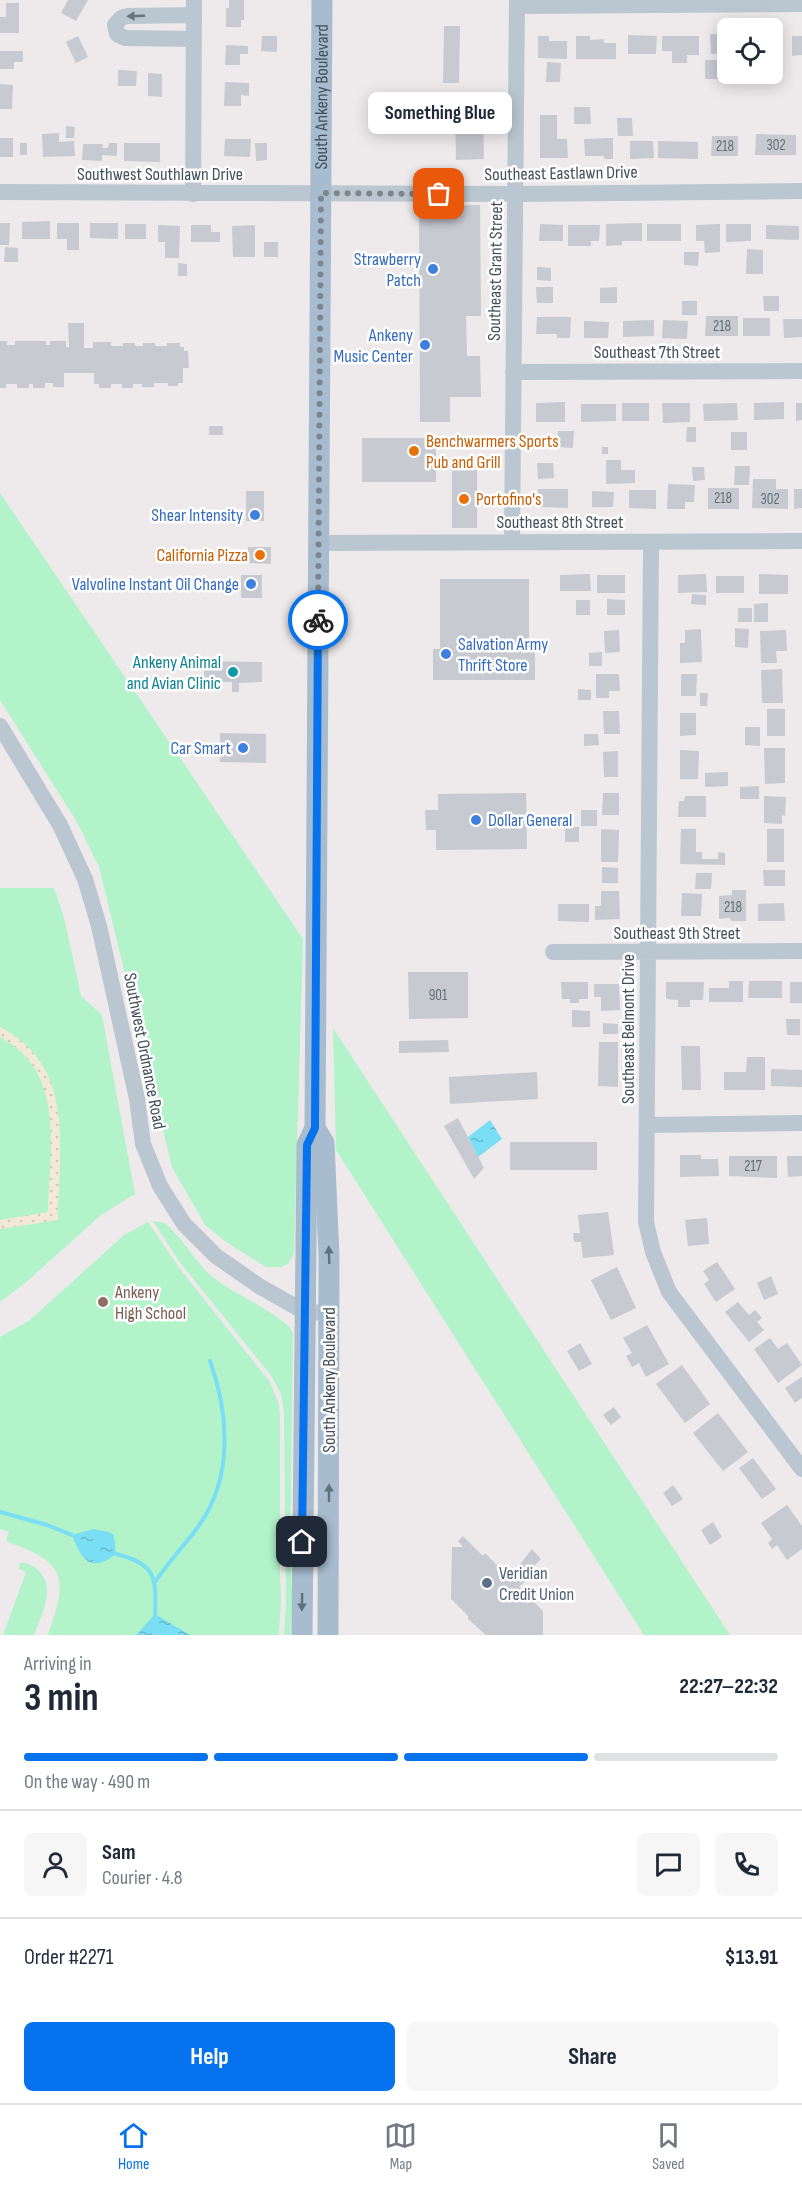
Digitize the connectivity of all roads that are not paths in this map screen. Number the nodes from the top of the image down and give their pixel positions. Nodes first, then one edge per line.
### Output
1 (322, 0) edge
2 (517, 3) edge
3 (802, 4) edge
4 (194, 7) edge
5 (194, 39) junction
6 (802, 191) edge
7 (0, 192) edge
8 (321, 193) junction
9 (193, 194) junction
10 (516, 194) junction
11 (802, 371) edge
12 (513, 372) junction
13 (802, 541) edge
14 (512, 542) junction
15 (651, 542) junction
16 (318, 543) junction
17 (0, 726) edge
18 (802, 951) edge
19 (553, 952) dead end
20 (648, 953) junction
21 (802, 1123) edge
22 (648, 1125) junction
23 (315, 1128) junction
24 (305, 1312) junction
25 (329, 1313) junction
26 (802, 1469) edge
27 (302, 1635) edge
28 (328, 1635) edge

1 - 8 main road, South Ankeny Boulevard
2 - 3 street
2 - 10 street, Southeast Grant Street
4 - 5 street
4 -> 5 street
5 - 9 street
6 - 10 street, Southeast Eastlawn Drive
7 - 9 street, Southwest Southlawn Drive
8 - 9 street, Southwest Southlawn Drive
8 - 10 street, Southeast Eastlawn Drive
8 - 16 main road, South Ankeny Boulevard
10 - 12 street, Southeast Grant Street
11 - 12 street, Southeast 7th Street
12 - 14 street, Southeast Grant Street
13 - 15 street, Southeast 8th Street
14 - 15 street, Southeast 8th Street
14 - 16 street, Southeast 8th Street
15 - 20 street, Southeast Belmont Drive
16 - 23 main road, South Ankeny Boulevard
17 - 24 street, Southwest Ordnance Road
18 - 20 street, Southeast 9th Street
19 - 20 street, Southeast 9th Street
20 - 22 street, Southeast Belmont Drive
21 - 22 street
22 - 26 street, Southeast Belmont Drive
23 - 24 main road, South Ankeny Boulevard
25 -> 23 main road, South Ankeny Boulevard
24 - 25 street, Southwest Ordnance Road
24 -> 27 main road, South Ankeny Boulevard
28 -> 25 main road, South Ankeny Boulevard

